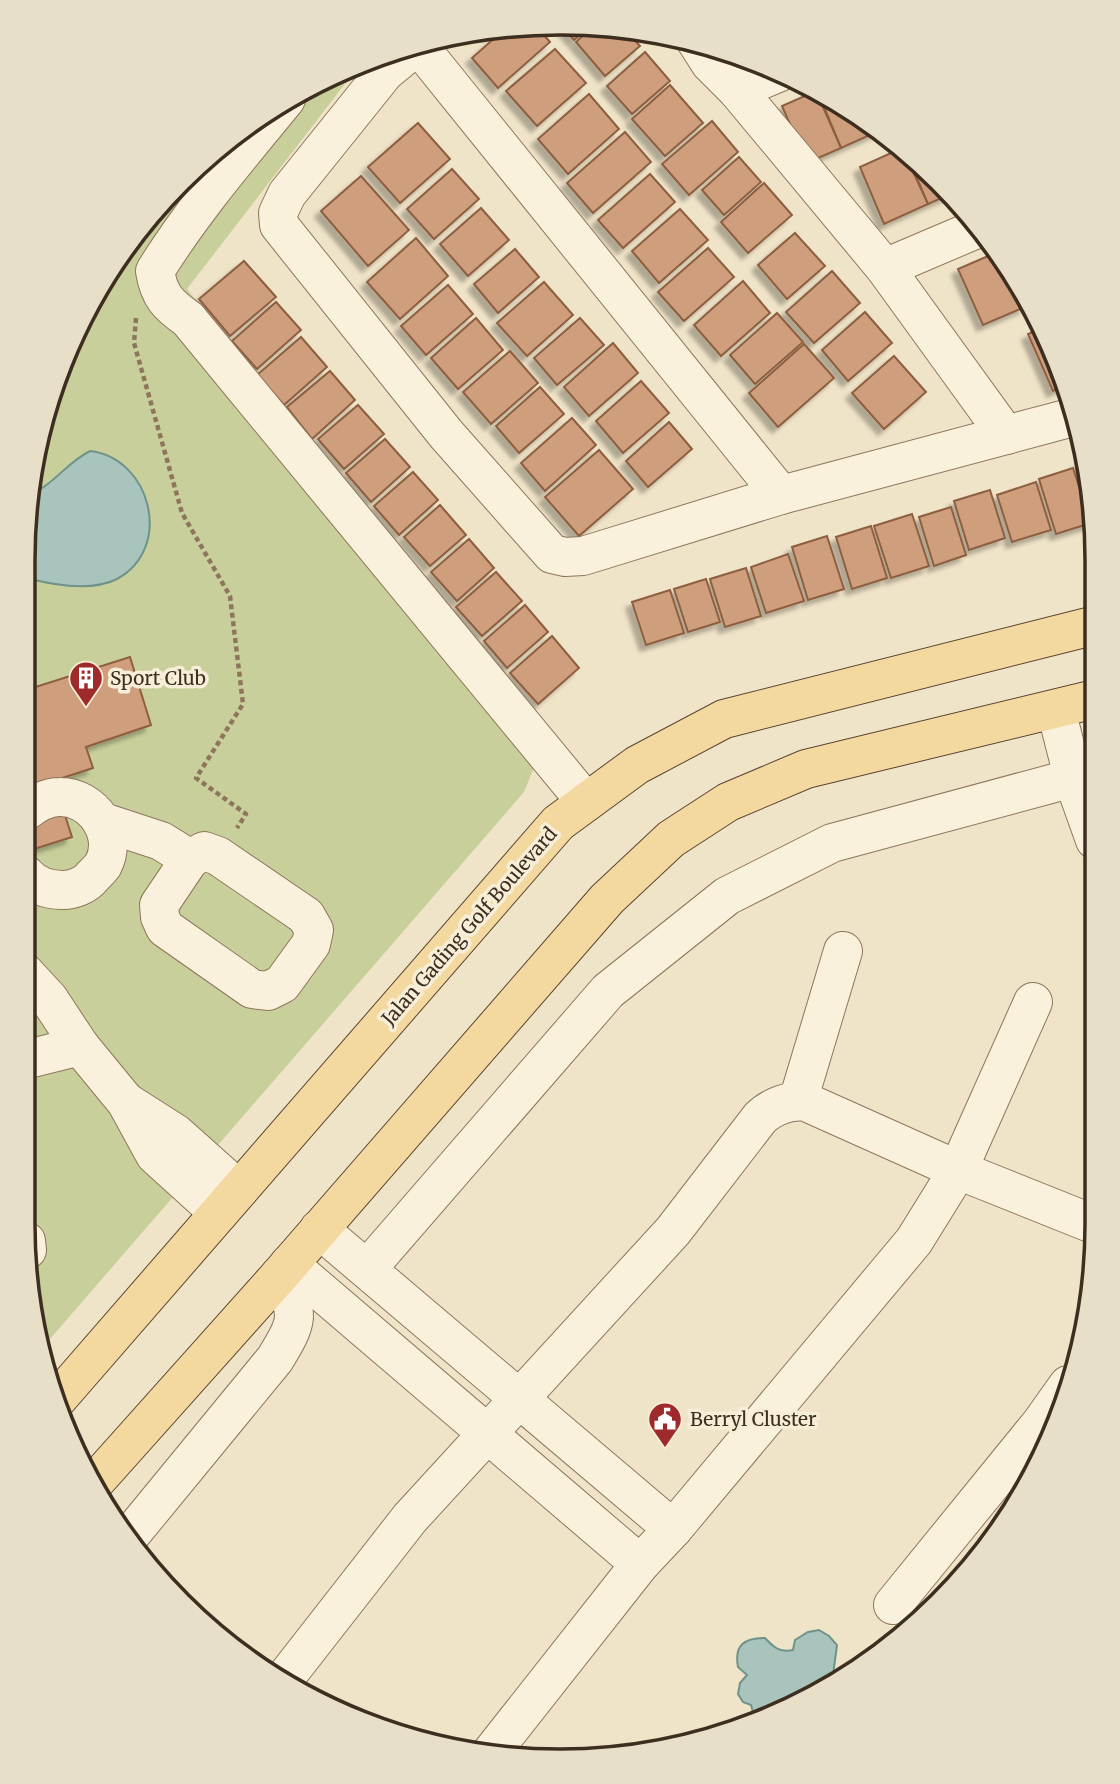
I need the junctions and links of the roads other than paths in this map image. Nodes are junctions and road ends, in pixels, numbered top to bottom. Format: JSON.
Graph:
{"nodes":[{"id":1,"x":425,"y":53,"type":"edge"},
{"id":2,"x":705,"y":56,"type":"edge"},
{"id":3,"x":398,"y":61,"type":"edge"},
{"id":4,"x":767,"y":78,"type":"edge"},
{"id":5,"x":737,"y":90,"type":"junction"},
{"id":6,"x":265,"y":125,"type":"edge"},
{"id":7,"x":970,"y":232,"type":"edge"},
{"id":8,"x":177,"y":236,"type":"junction"},
{"id":9,"x":885,"y":268,"type":"junction"},
{"id":10,"x":188,"y":319,"type":"junction"},
{"id":11,"x":1066,"y":419,"type":"edge"},
{"id":12,"x":1006,"y":435,"type":"junction"},
{"id":13,"x":781,"y":495,"type":"junction"},
{"id":14,"x":1085,"y":628,"type":"edge"},
{"id":15,"x":1085,"y":702,"type":"edge"},
{"id":16,"x":1056,"y":710,"type":"junction"},
{"id":17,"x":1081,"y":780,"type":"edge"},
{"id":18,"x":1085,"y":797,"type":"edge"},
{"id":19,"x":586,"y":802,"type":"junction"},
{"id":20,"x":35,"y":805,"type":"edge"},
{"id":21,"x":103,"y":822,"type":"junction"},
{"id":22,"x":204,"y":858,"type":"road end"},
{"id":23,"x":35,"y":883,"type":"edge"},
{"id":24,"x":843,"y":951,"type":"dead end"},
{"id":25,"x":35,"y":984,"type":"edge"},
{"id":26,"x":1033,"y":1002,"type":"dead end"},
{"id":27,"x":80,"y":1046,"type":"junction"},
{"id":28,"x":35,"y":1057,"type":"edge"},
{"id":29,"x":798,"y":1101,"type":"junction"},
{"id":30,"x":958,"y":1170,"type":"junction"},
{"id":31,"x":229,"y":1201,"type":"junction"},
{"id":32,"x":1085,"y":1221,"type":"edge"},
{"id":33,"x":320,"y":1229,"type":"junction"},
{"id":34,"x":367,"y":1269,"type":"junction"},
{"id":35,"x":284,"y":1270,"type":"junction"},
{"id":36,"x":63,"y":1393,"type":"edge"},
{"id":37,"x":520,"y":1398,"type":"junction"},
{"id":38,"x":486,"y":1433,"type":"junction"},
{"id":39,"x":1039,"y":1438,"type":"edge"},
{"id":40,"x":100,"y":1476,"type":"edge"},
{"id":41,"x":674,"y":1529,"type":"junction"},
{"id":42,"x":134,"y":1531,"type":"edge"},
{"id":43,"x":640,"y":1564,"type":"junction"},
{"id":44,"x":893,"y":1605,"type":"dead end"},
{"id":45,"x":288,"y":1674,"type":"edge"},
{"id":46,"x":497,"y":1746,"type":"edge"}],
"edges":[{"from":1,"to":13,"type":"street"},
{"from":2,"to":5,"type":"street"},
{"from":3,"to":13,"type":"street"},
{"from":4,"to":5,"type":"street"},
{"from":5,"to":9,"type":"street"},
{"from":6,"to":8,"type":"street"},
{"from":7,"to":9,"type":"street"},
{"from":8,"to":10,"type":"street"},
{"from":8,"to":10,"type":"street"},
{"from":9,"to":12,"type":"street"},
{"from":10,"to":19,"type":"street"},
{"from":11,"to":12,"type":"street"},
{"from":12,"to":13,"type":"street"},
{"from":14,"to":19,"type":"main road","name":"Jalan Gading Golf Boulevard"},
{"from":15,"to":16,"type":"main road"},
{"from":16,"to":17,"type":"street"},
{"from":16,"to":33,"type":"main road"},
{"from":17,"to":18,"type":"street"},
{"from":17,"to":34,"type":"street"},
{"from":19,"to":31,"type":"main road","name":"Jalan Gading Golf Boulevard"},
{"from":20,"to":21,"type":"street"},
{"from":21,"to":22,"type":"street"},
{"from":21,"to":23,"type":"street"},
{"from":24,"to":29,"type":"street"},
{"from":25,"to":27,"type":"street"},
{"from":26,"to":30,"type":"street"},
{"from":27,"to":28,"type":"street"},
{"from":27,"to":31,"type":"street"},
{"from":29,"to":30,"type":"street"},
{"from":29,"to":37,"type":"street"},
{"from":30,"to":32,"type":"street"},
{"from":30,"to":41,"type":"street"},
{"from":31,"to":36,"type":"main road","name":"Jalan Gading Golf Boulevard"},
{"from":33,"to":34,"type":"street"},
{"from":33,"to":35,"type":"main road"},
{"from":34,"to":37,"type":"street"},
{"from":35,"to":38,"type":"street"},
{"from":35,"to":40,"type":"main road"},
{"from":35,"to":42,"type":"street"},
{"from":37,"to":38,"type":"street"},
{"from":37,"to":41,"type":"street"},
{"from":38,"to":43,"type":"street"},
{"from":38,"to":45,"type":"street"},
{"from":39,"to":44,"type":"street"},
{"from":41,"to":43,"type":"street"},
{"from":43,"to":46,"type":"street"}]}
